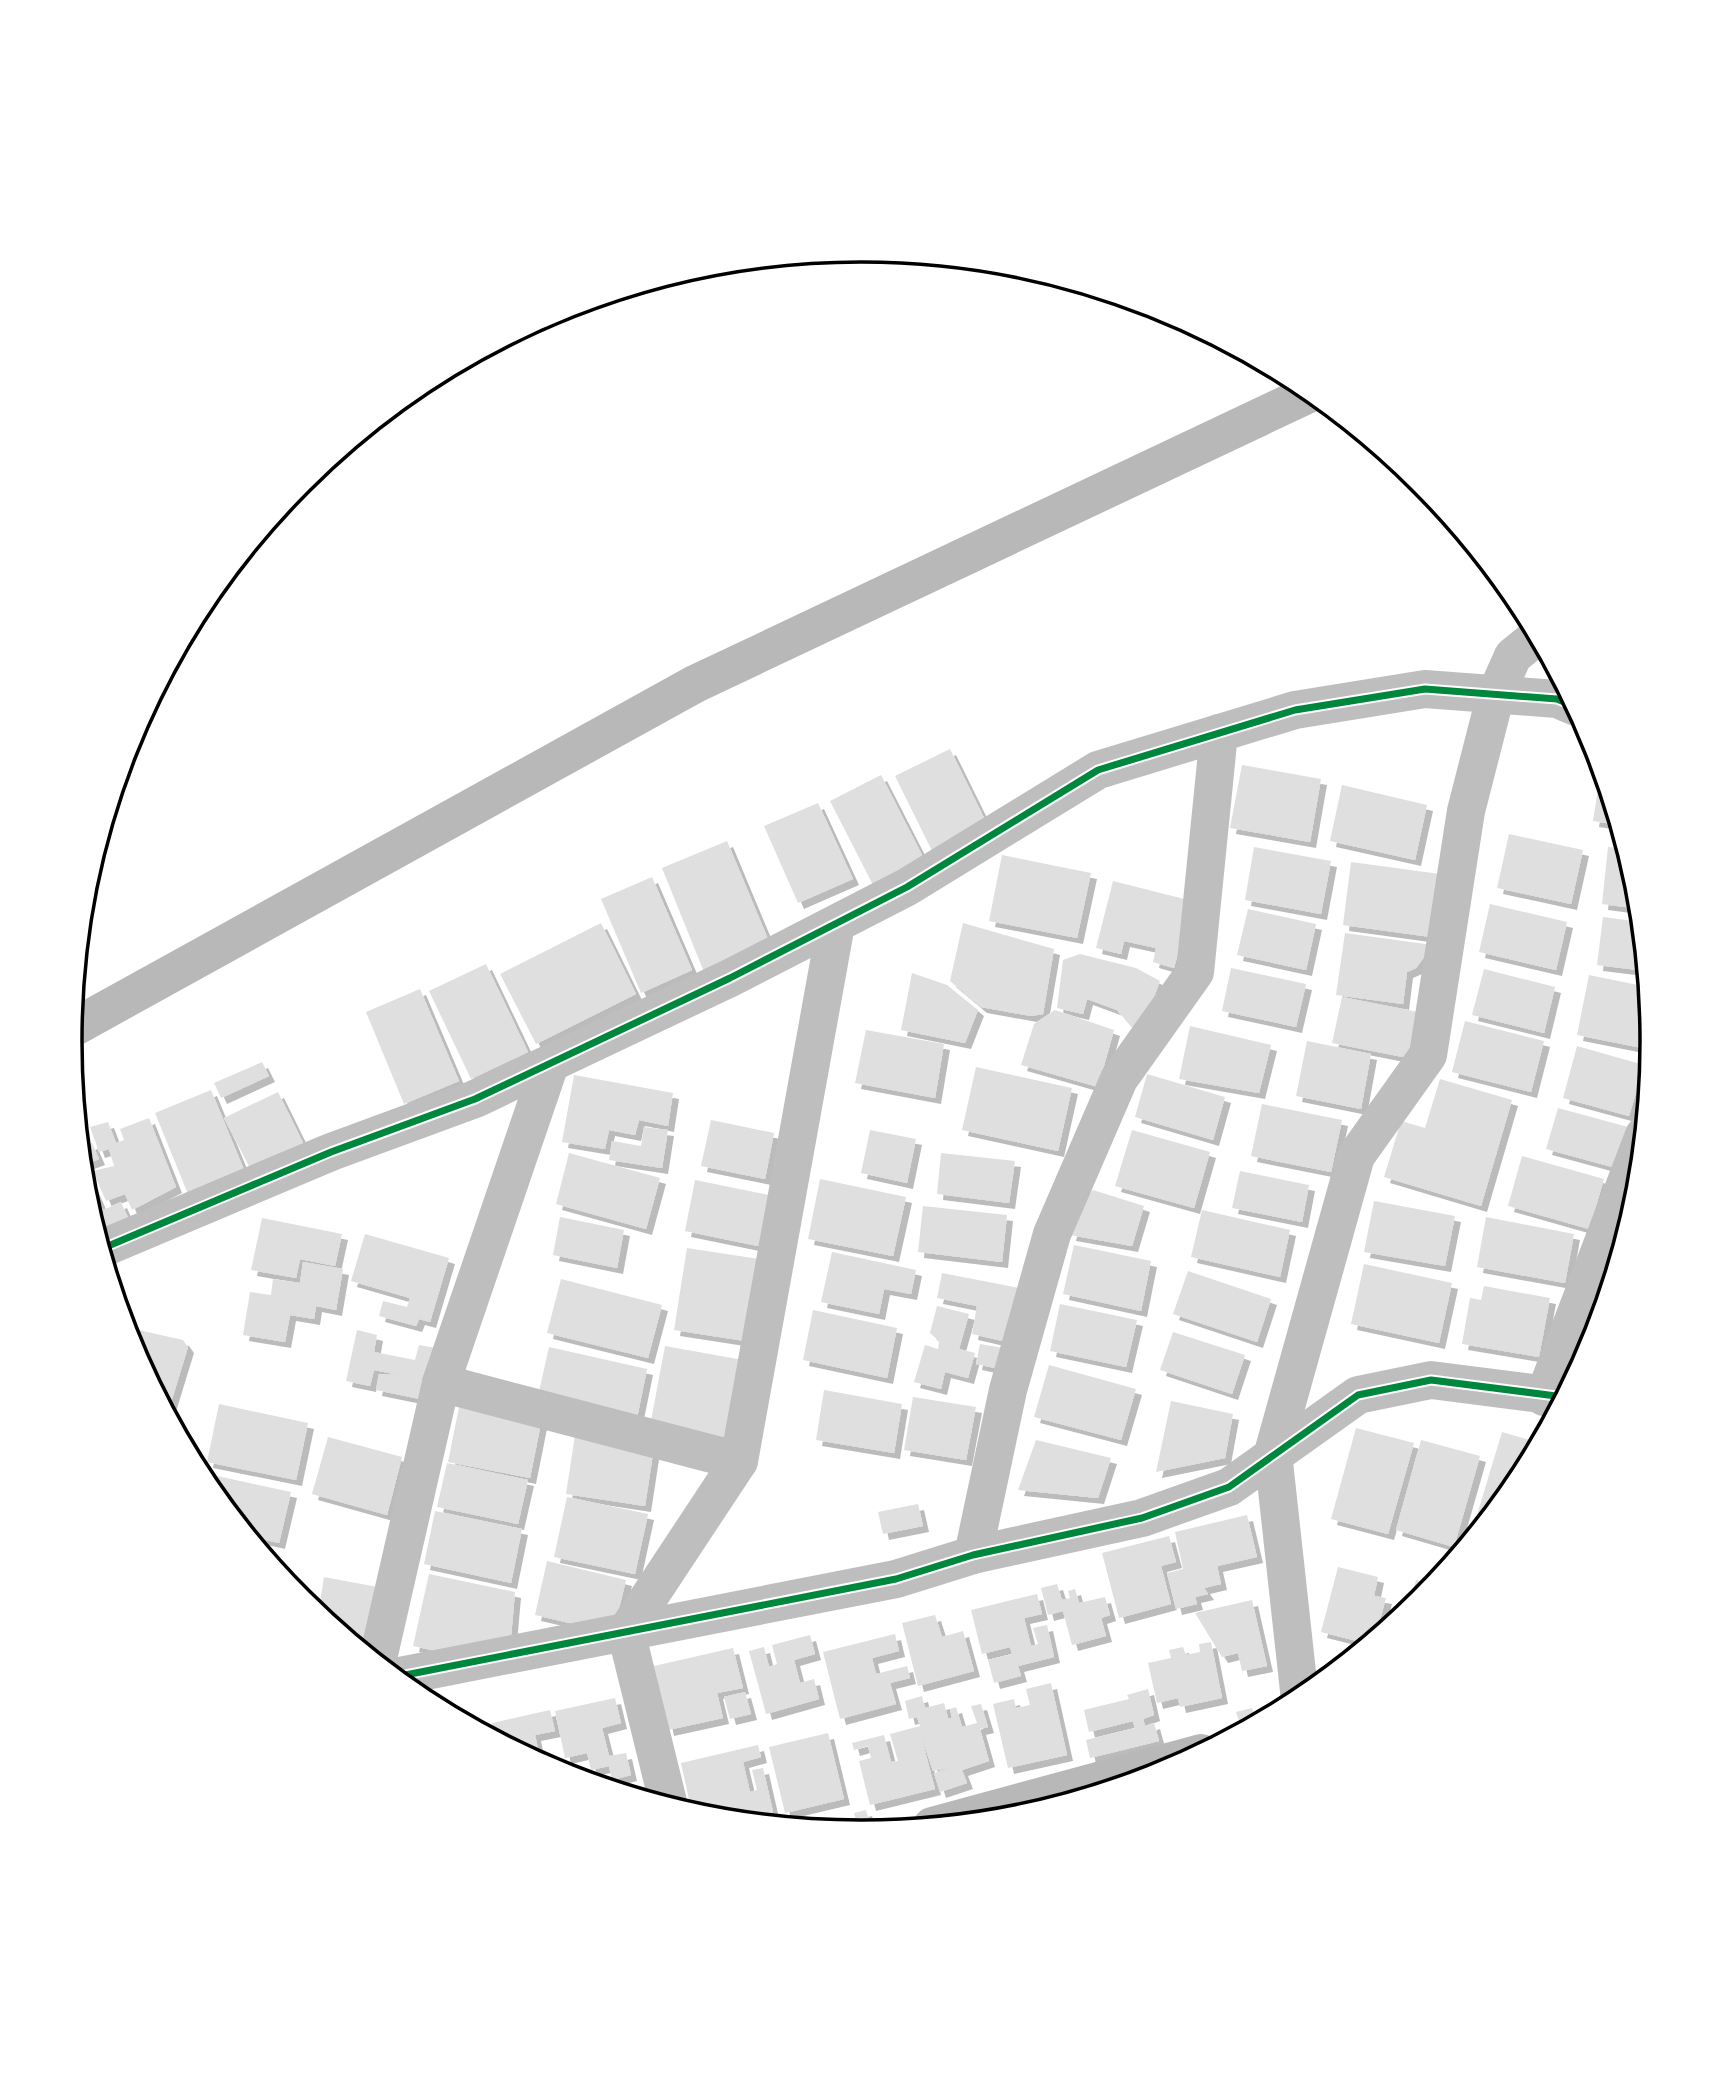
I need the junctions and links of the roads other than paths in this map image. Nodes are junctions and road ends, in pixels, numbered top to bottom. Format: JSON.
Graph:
{"nodes":[{"id":1,"x":1301,"y":398,"type":"edge"},
{"id":2,"x":1530,"y":642,"type":"edge"},
{"id":3,"x":1496,"y":694,"type":"junction"},
{"id":4,"x":1562,"y":701,"type":"edge"},
{"id":5,"x":1219,"y":733,"type":"junction"},
{"id":6,"x":836,"y":924,"type":"junction"},
{"id":7,"x":83,"y":1024,"type":"edge"},
{"id":8,"x":550,"y":1064,"type":"junction"},
{"id":9,"x":1628,"y":1183,"type":"edge"},
{"id":10,"x":110,"y":1245,"type":"edge"},
{"id":11,"x":441,"y":1383,"type":"junction"},
{"id":12,"x":1554,"y":1397,"type":"edge"},
{"id":13,"x":1273,"y":1453,"type":"junction"},
{"id":14,"x":739,"y":1461,"type":"junction"},
{"id":15,"x":973,"y":1555,"type":"junction"},
{"id":16,"x":626,"y":1632,"type":"junction"},
{"id":17,"x":379,"y":1653,"type":"edge"},
{"id":18,"x":409,"y":1674,"type":"edge"},
{"id":19,"x":1298,"y":1686,"type":"edge"},
{"id":20,"x":1130,"y":1772,"type":"edge"},
{"id":21,"x":666,"y":1795,"type":"edge"},
{"id":22,"x":1001,"y":1807,"type":"edge"}],
"edges":[{"from":1,"to":7,"type":"main road"},
{"from":2,"to":3,"type":"street"},
{"from":3,"to":4,"type":"street"},
{"from":3,"to":5,"type":"street"},
{"from":3,"to":13,"type":"street"},
{"from":5,"to":6,"type":"street"},
{"from":5,"to":15,"type":"street"},
{"from":6,"to":8,"type":"street"},
{"from":6,"to":14,"type":"street"},
{"from":8,"to":10,"type":"street"},
{"from":8,"to":11,"type":"street"},
{"from":9,"to":12,"type":"street"},
{"from":11,"to":14,"type":"street"},
{"from":11,"to":17,"type":"street"},
{"from":12,"to":13,"type":"street"},
{"from":13,"to":15,"type":"street"},
{"from":13,"to":19,"type":"street"},
{"from":14,"to":16,"type":"street"},
{"from":15,"to":16,"type":"street"},
{"from":16,"to":18,"type":"street"},
{"from":16,"to":21,"type":"street"},
{"from":20,"to":22,"type":"main road"}]}
